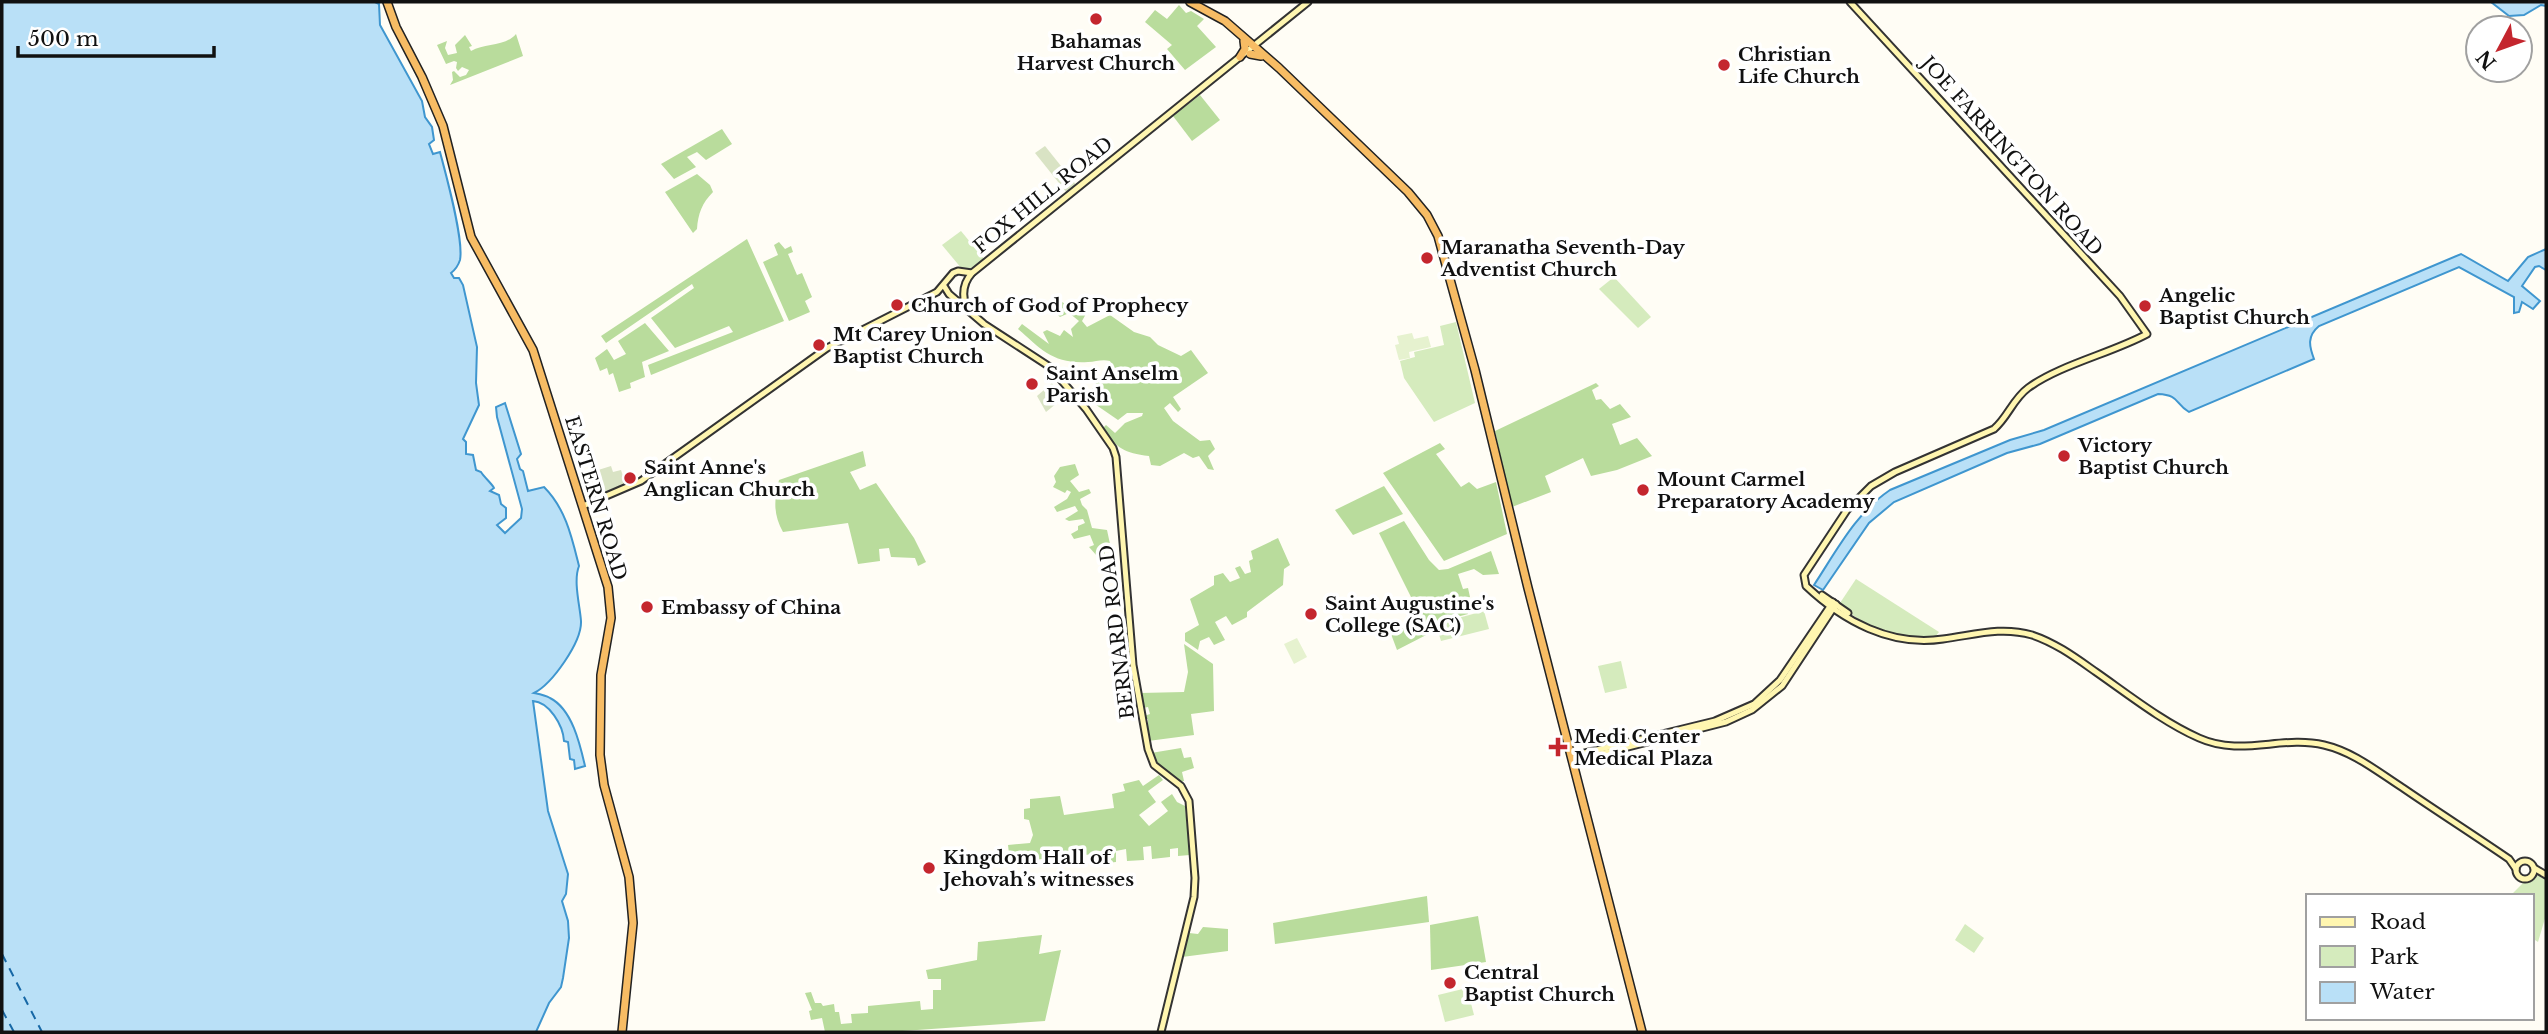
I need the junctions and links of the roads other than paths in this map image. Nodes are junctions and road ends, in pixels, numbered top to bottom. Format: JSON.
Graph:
{"nodes":[{"id":1,"x":387,"y":2,"type":"edge"},
{"id":2,"x":1308,"y":2,"type":"edge"},
{"id":3,"x":1850,"y":2,"type":"edge"},
{"id":4,"x":1193,"y":3,"type":"edge"},
{"id":5,"x":1244,"y":41,"type":"junction"},
{"id":6,"x":1254,"y":49,"type":"junction"},
{"id":7,"x":1240,"y":57,"type":"junction"},
{"id":8,"x":1232,"y":65,"type":"junction"},
{"id":9,"x":1289,"y":79,"type":"junction"},
{"id":10,"x":964,"y":271,"type":"junction"},
{"id":11,"x":972,"y":273,"type":"junction"},
{"id":12,"x":966,"y":279,"type":"junction"},
{"id":13,"x":945,"y":288,"type":"junction"},
{"id":14,"x":962,"y":303,"type":"junction"},
{"id":15,"x":583,"y":506,"type":"junction"},
{"id":16,"x":1834,"y":605,"type":"junction"},
{"id":17,"x":1572,"y":758,"type":"junction"},
{"id":18,"x":2509,"y":859,"type":"junction"},
{"id":19,"x":2522,"y":862,"type":"junction"},
{"id":20,"x":2533,"y":867,"type":"junction"},
{"id":21,"x":2516,"y":869,"type":"junction"},
{"id":22,"x":2544,"y":874,"type":"edge"},
{"id":23,"x":2531,"y":876,"type":"junction"},
{"id":24,"x":622,"y":1032,"type":"edge"},
{"id":25,"x":1161,"y":1032,"type":"edge"},
{"id":26,"x":1640,"y":1032,"type":"edge"}],
"edges":[{"from":1,"to":15,"type":"highway","name":"EASTERN ROAD"},
{"from":2,"to":6,"type":"main road","name":"FOX HILL ROAD"},
{"from":3,"to":16,"type":"main road","name":"JOE FARRINGTON ROAD"},
{"from":4,"to":5,"type":"highway"},
{"from":4,"to":6,"type":"highway"},
{"from":5,"to":6,"type":"highway"},
{"from":5,"to":7,"type":"highway"},
{"from":6,"to":7,"type":"main road","name":"FOX HILL ROAD"},
{"from":6,"to":8,"type":"main road","name":"FOX HILL ROAD"},
{"from":6,"to":9,"type":"highway"},
{"from":6,"to":9,"type":"highway"},
{"from":7,"to":8,"type":"main road","name":"FOX HILL ROAD"},
{"from":8,"to":11,"type":"main road","name":"FOX HILL ROAD"},
{"from":9,"to":17,"type":"highway"},
{"from":10,"to":11,"type":"main road","name":"FOX HILL ROAD"},
{"from":10,"to":12,"type":"main road"},
{"from":10,"to":13,"type":"main road","name":"FOX HILL ROAD"},
{"from":11,"to":12,"type":"main road"},
{"from":12,"to":14,"type":"main road"},
{"from":13,"to":14,"type":"main road"},
{"from":13,"to":15,"type":"main road"},
{"from":14,"to":25,"type":"main road","name":"BERNARD ROAD"},
{"from":15,"to":24,"type":"highway","name":"EASTERN ROAD"},
{"from":16,"to":17,"type":"main road"},
{"from":16,"to":18,"type":"main road"},
{"from":17,"to":26,"type":"highway"},
{"from":18,"to":19,"type":"main road"},
{"from":18,"to":21,"type":"main road"},
{"from":19,"to":20,"type":"main road"},
{"from":19,"to":21,"type":"main road"},
{"from":20,"to":22,"type":"main road"},
{"from":20,"to":23,"type":"main road"},
{"from":21,"to":23,"type":"main road"},
{"from":22,"to":23,"type":"main road"}]}
